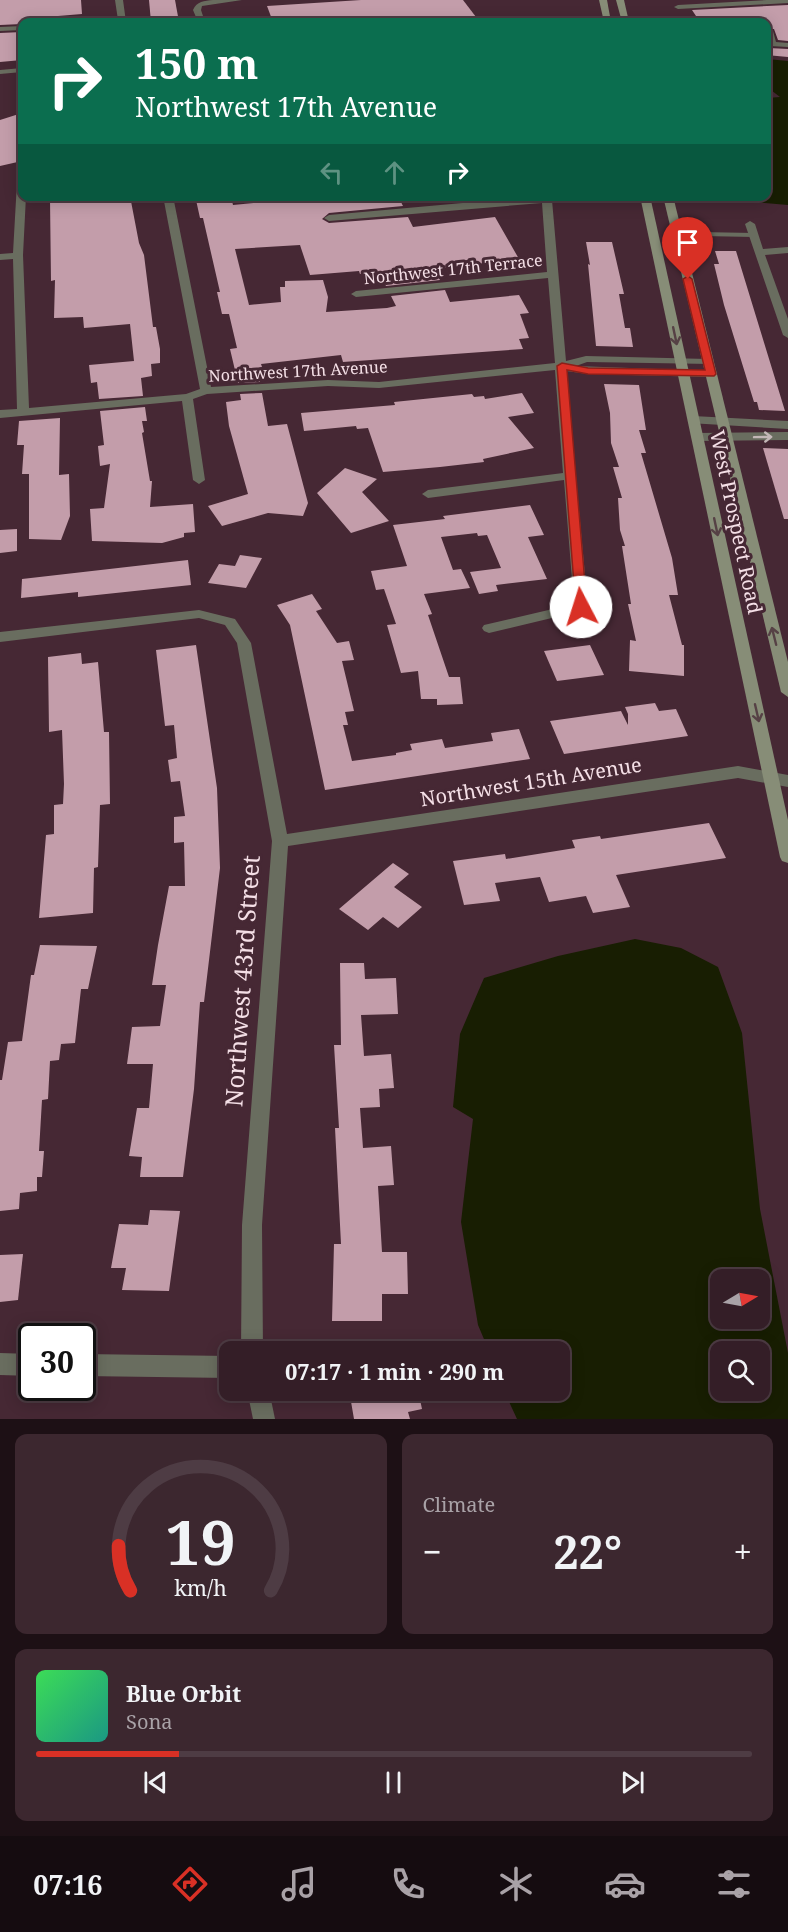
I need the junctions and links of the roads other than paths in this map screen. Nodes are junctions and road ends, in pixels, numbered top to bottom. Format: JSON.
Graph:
{"nodes":[{"id":1,"x":118,"y":0,"type":"edge"},
{"id":2,"x":238,"y":0,"type":"edge"},
{"id":3,"x":603,"y":0,"type":"edge"},
{"id":4,"x":620,"y":0,"type":"edge"},
{"id":5,"x":788,"y":1,"type":"edge"},
{"id":6,"x":677,"y":4,"type":"edge"},
{"id":7,"x":121,"y":18,"type":"edge"},
{"id":8,"x":200,"y":18,"type":"edge"},
{"id":9,"x":607,"y":18,"type":"edge"},
{"id":10,"x":626,"y":18,"type":"edge"},
{"id":11,"x":18,"y":28,"type":"edge"},
{"id":12,"x":0,"y":29,"type":"edge"},
{"id":13,"x":771,"y":43,"type":"edge"},
{"id":14,"x":788,"y":45,"type":"edge"},
{"id":15,"x":18,"y":70,"type":"edge"},
{"id":16,"x":0,"y":72,"type":"edge"},
{"id":17,"x":21,"y":201,"type":"edge"},
{"id":18,"x":169,"y":201,"type":"edge"},
{"id":19,"x":513,"y":201,"type":"edge"},
{"id":20,"x":546,"y":201,"type":"edge"},
{"id":21,"x":646,"y":201,"type":"edge"},
{"id":22,"x":669,"y":201,"type":"edge"},
{"id":23,"x":329,"y":218,"type":"dead end"},
{"id":24,"x":750,"y":224,"type":"dead end"},
{"id":25,"x":702,"y":234,"type":"dead end"},
{"id":26,"x":754,"y":235,"type":"junction"},
{"id":27,"x":788,"y":250,"type":"edge"},
{"id":28,"x":762,"y":252,"type":"junction"},
{"id":29,"x":18,"y":255,"type":"junction"},
{"id":30,"x":0,"y":256,"type":"edge"},
{"id":31,"x":553,"y":274,"type":"junction"},
{"id":32,"x":356,"y":294,"type":"dead end"},
{"id":33,"x":783,"y":306,"type":"edge"},
{"id":34,"x":788,"y":334,"type":"edge"},
{"id":35,"x":562,"y":366,"type":"junction"},
{"id":36,"x":682,"y":367,"type":"junction"},
{"id":37,"x":709,"y":368,"type":"junction"},
{"id":38,"x":206,"y":391,"type":"junction"},
{"id":39,"x":186,"y":397,"type":"junction"},
{"id":40,"x":23,"y":410,"type":"junction"},
{"id":41,"x":0,"y":414,"type":"edge"},
{"id":42,"x":693,"y":420,"type":"junction"},
{"id":43,"x":723,"y":421,"type":"junction"},
{"id":44,"x":788,"y":425,"type":"edge"},
{"id":45,"x":788,"y":436,"type":"edge"},
{"id":46,"x":697,"y":437,"type":"junction"},
{"id":47,"x":726,"y":437,"type":"junction"},
{"id":48,"x":570,"y":476,"type":"junction"},
{"id":49,"x":199,"y":480,"type":"dead end"},
{"id":50,"x":428,"y":494,"type":"dead end"},
{"id":51,"x":489,"y":628,"type":"dead end"},
{"id":52,"x":0,"y":637,"type":"edge"},
{"id":53,"x":788,"y":692,"type":"edge"},
{"id":54,"x":771,"y":778,"type":"junction"},
{"id":55,"x":788,"y":781,"type":"edge"},
{"id":56,"x":280,"y":841,"type":"junction"},
{"id":57,"x":788,"y":857,"type":"edge"},
{"id":58,"x":252,"y":1341,"type":"edge"},
{"id":59,"x":0,"y":1364,"type":"edge"},
{"id":60,"x":18,"y":1365,"type":"edge"},
{"id":61,"x":96,"y":1365,"type":"edge"},
{"id":62,"x":219,"y":1367,"type":"edge"},
{"id":63,"x":260,"y":1401,"type":"edge"},
{"id":64,"x":264,"y":1419,"type":"edge"}],
"edges":[{"from":1,"to":7,"type":"street"},
{"from":2,"to":8,"type":"street"},
{"from":3,"to":9,"type":"main road"},
{"from":4,"to":10,"type":"main road"},
{"from":5,"to":6,"type":"street"},
{"from":11,"to":12,"type":"street"},
{"from":13,"to":14,"type":"street"},
{"from":15,"to":16,"type":"street"},
{"from":17,"to":29,"type":"street"},
{"from":18,"to":38,"type":"street"},
{"from":19,"to":23,"type":"street"},
{"from":20,"to":31,"type":"street"},
{"from":21,"to":36,"type":"main road","name":"West Prospect Road","one_way":true},
{"from":22,"to":37,"type":"main road","name":"West Prospect Road"},
{"from":24,"to":26,"type":"street"},
{"from":25,"to":26,"type":"lane"},
{"from":26,"to":28,"type":"street"},
{"from":27,"to":28,"type":"street"},
{"from":28,"to":33,"type":"street"},
{"from":29,"to":30,"type":"street"},
{"from":29,"to":40,"type":"street"},
{"from":31,"to":32,"type":"street","name":"Northwest 17th Terrace"},
{"from":31,"to":35,"type":"street"},
{"from":33,"to":34,"type":"street"},
{"from":35,"to":36,"type":"street","name":"Northwest 17th Avenue"},
{"from":35,"to":38,"type":"street","name":"Northwest 17th Avenue"},
{"from":35,"to":48,"type":"street"},
{"from":36,"to":37,"type":"street","name":"Northwest 17th Avenue"},
{"from":36,"to":42,"type":"main road","name":"West Prospect Road"},
{"from":37,"to":43,"type":"main road","name":"West Prospect Road"},
{"from":38,"to":39,"type":"street","name":"Northwest 17th Avenue"},
{"from":39,"to":40,"type":"street","name":"Northwest 17th Avenue"},
{"from":39,"to":49,"type":"street"},
{"from":40,"to":41,"type":"street","name":"Northwest 17th Avenue"},
{"from":42,"to":43,"type":"street"},
{"from":42,"to":46,"type":"main road","name":"West Prospect Road"},
{"from":43,"to":44,"type":"street"},
{"from":43,"to":47,"type":"main road","name":"West Prospect Road"},
{"from":47,"to":45,"type":"street","one_way":true},
{"from":46,"to":47,"type":"street"},
{"from":46,"to":54,"type":"main road","name":"West Prospect Road","one_way":true},
{"from":53,"to":47,"type":"main road","name":"West Prospect Road","one_way":true},
{"from":48,"to":50,"type":"street"},
{"from":48,"to":51,"type":"street"},
{"from":52,"to":56,"type":"street","name":"Northwest 43rd Street"},
{"from":54,"to":55,"type":"street","name":"Northwest 15th Avenue"},
{"from":54,"to":56,"type":"street","name":"Northwest 15th Avenue"},
{"from":54,"to":57,"type":"main road","name":"West Prospect Road"},
{"from":56,"to":58,"type":"street","name":"Northwest 43rd Street"},
{"from":59,"to":60,"type":"street"},
{"from":61,"to":62,"type":"street"},
{"from":63,"to":64,"type":"street"}]}
